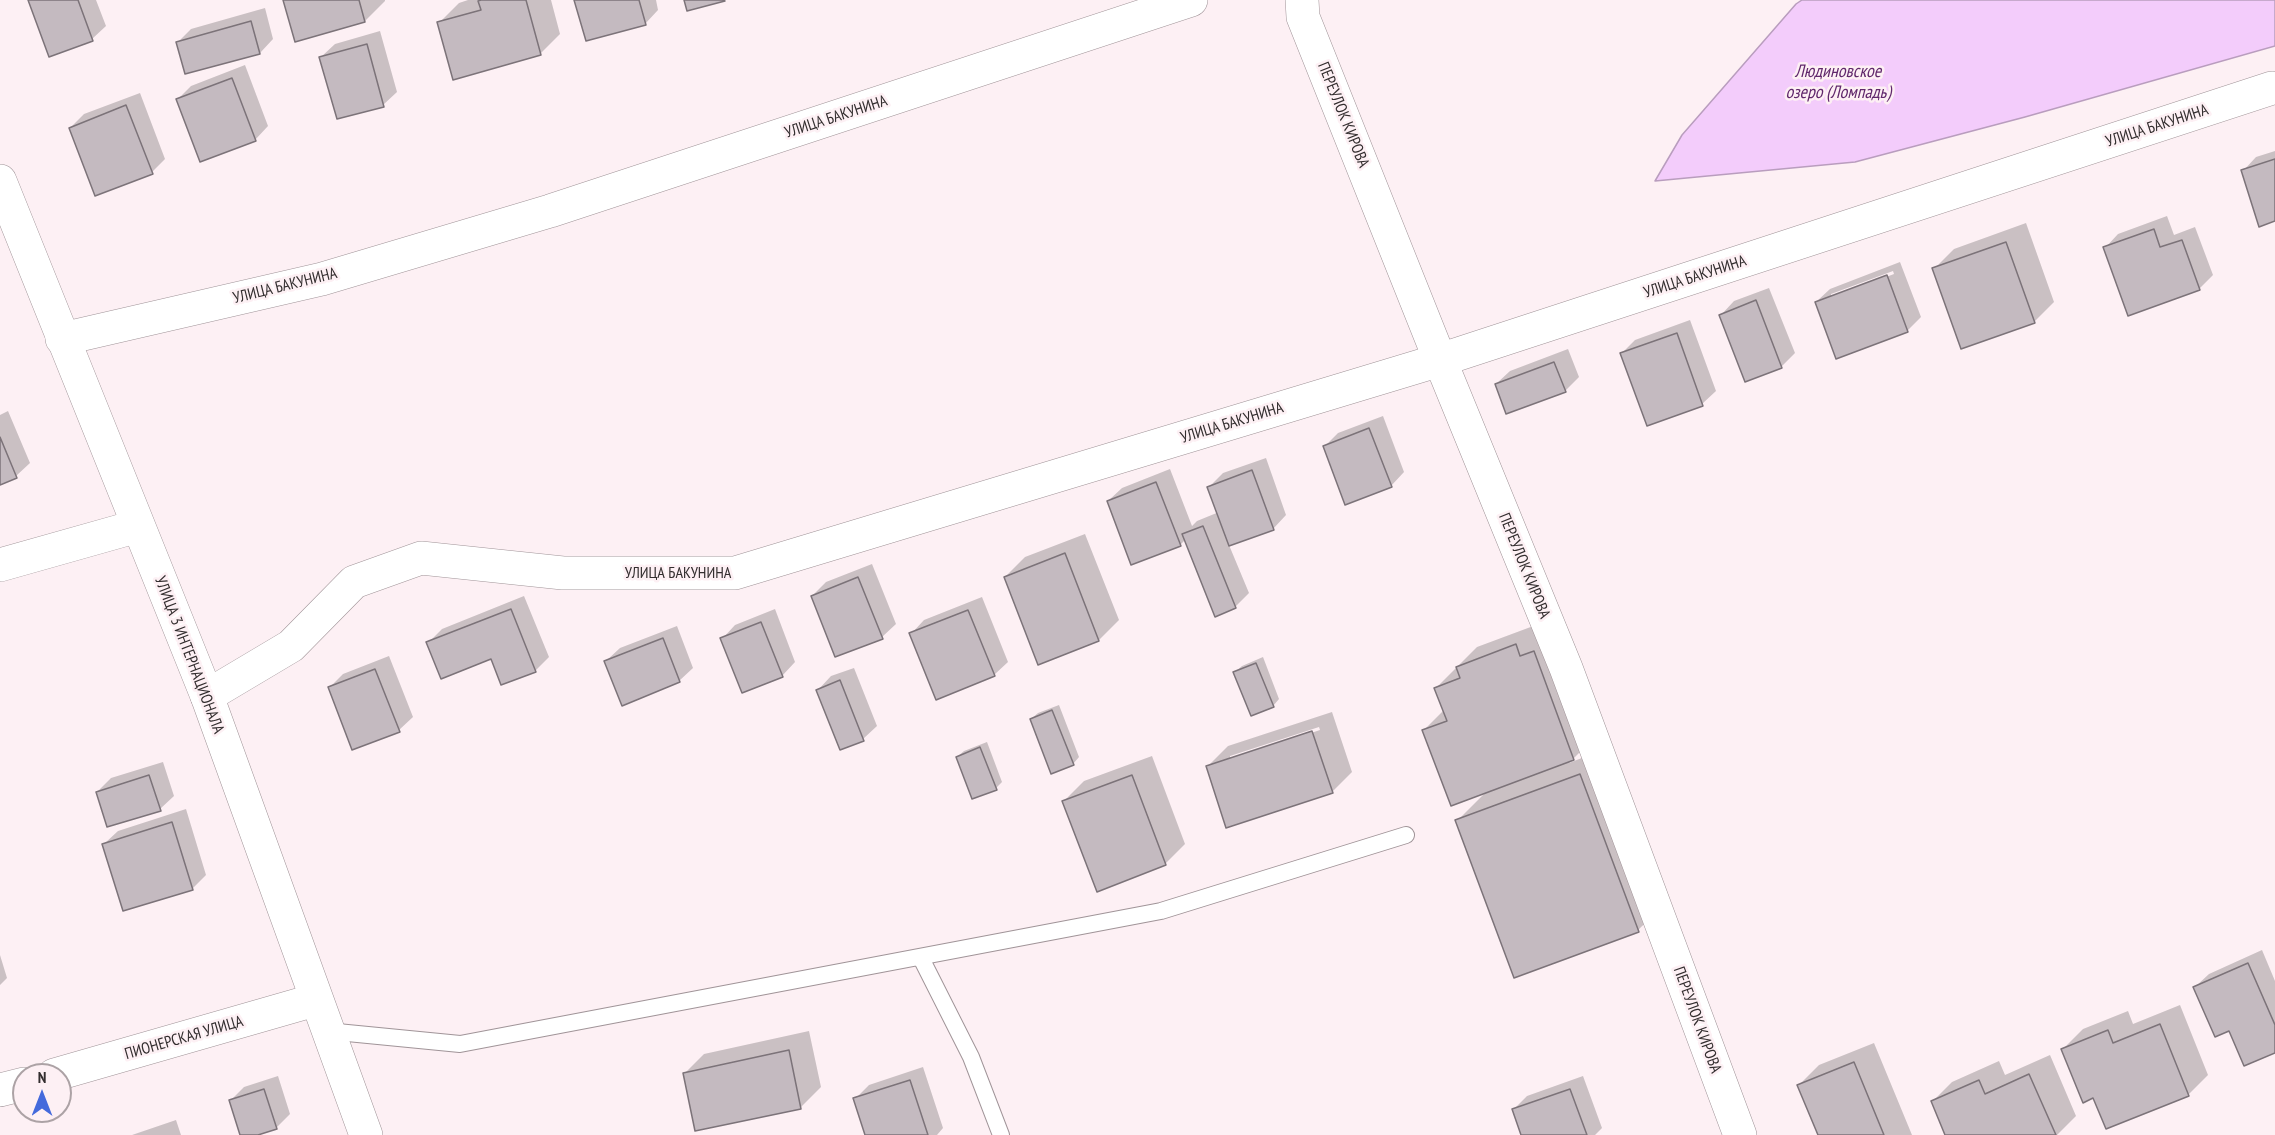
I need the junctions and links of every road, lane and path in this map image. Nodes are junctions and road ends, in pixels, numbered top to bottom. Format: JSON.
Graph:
{"nodes":[{"id":1,"x":1191,"y":0,"type":"edge"},
{"id":2,"x":1302,"y":0,"type":"edge"},
{"id":3,"x":2272,"y":88,"type":"dead end"},
{"id":4,"x":0,"y":181,"type":"edge"},
{"id":5,"x":62,"y":339,"type":"junction"},
{"id":6,"x":1440,"y":360,"type":"junction"},
{"id":7,"x":138,"y":525,"type":"junction"},
{"id":8,"x":0,"y":565,"type":"edge"},
{"id":9,"x":207,"y":696,"type":"junction"},
{"id":10,"x":1407,"y":835,"type":"dead end"},
{"id":11,"x":921,"y":957,"type":"junction"},
{"id":12,"x":315,"y":1000,"type":"junction"},
{"id":13,"x":327,"y":1031,"type":"junction"},
{"id":14,"x":72,"y":1070,"type":"edge"},
{"id":15,"x":366,"y":1135,"type":"edge"},
{"id":16,"x":1001,"y":1135,"type":"edge"},
{"id":17,"x":1740,"y":1135,"type":"edge"}],
"edges":[{"from":1,"to":5,"type":"street","name":"УЛИЦА БАКУНИНА"},
{"from":2,"to":6,"type":"street","name":"ПЕРЕУЛОК КИРОВА"},
{"from":3,"to":6,"type":"street","name":"УЛИЦА БАКУНИНА"},
{"from":4,"to":5,"type":"street","name":"УЛИЦА 3 ИНТЕРНАЦИОНАЛА"},
{"from":5,"to":7,"type":"street","name":"УЛИЦА 3 ИНТЕРНАЦИОНАЛА"},
{"from":6,"to":9,"type":"street","name":"УЛИЦА БАКУНИНА"},
{"from":6,"to":17,"type":"street","name":"ПЕРЕУЛОК КИРОВА"},
{"from":7,"to":8,"type":"street"},
{"from":7,"to":9,"type":"street","name":"УЛИЦА 3 ИНТЕРНАЦИОНАЛА"},
{"from":9,"to":12,"type":"street","name":"УЛИЦА 3 ИНТЕРНАЦИОНАЛА"},
{"from":10,"to":11,"type":"lane"},
{"from":11,"to":13,"type":"lane"},
{"from":11,"to":16,"type":"lane"},
{"from":12,"to":13,"type":"street","name":"УЛИЦА 3 ИНТЕРНАЦИОНАЛА"},
{"from":12,"to":14,"type":"street","name":"ПИОНЕРСКАЯ УЛИЦА"},
{"from":13,"to":15,"type":"street","name":"УЛИЦА 3 ИНТЕРНАЦИОНАЛА"}]}
